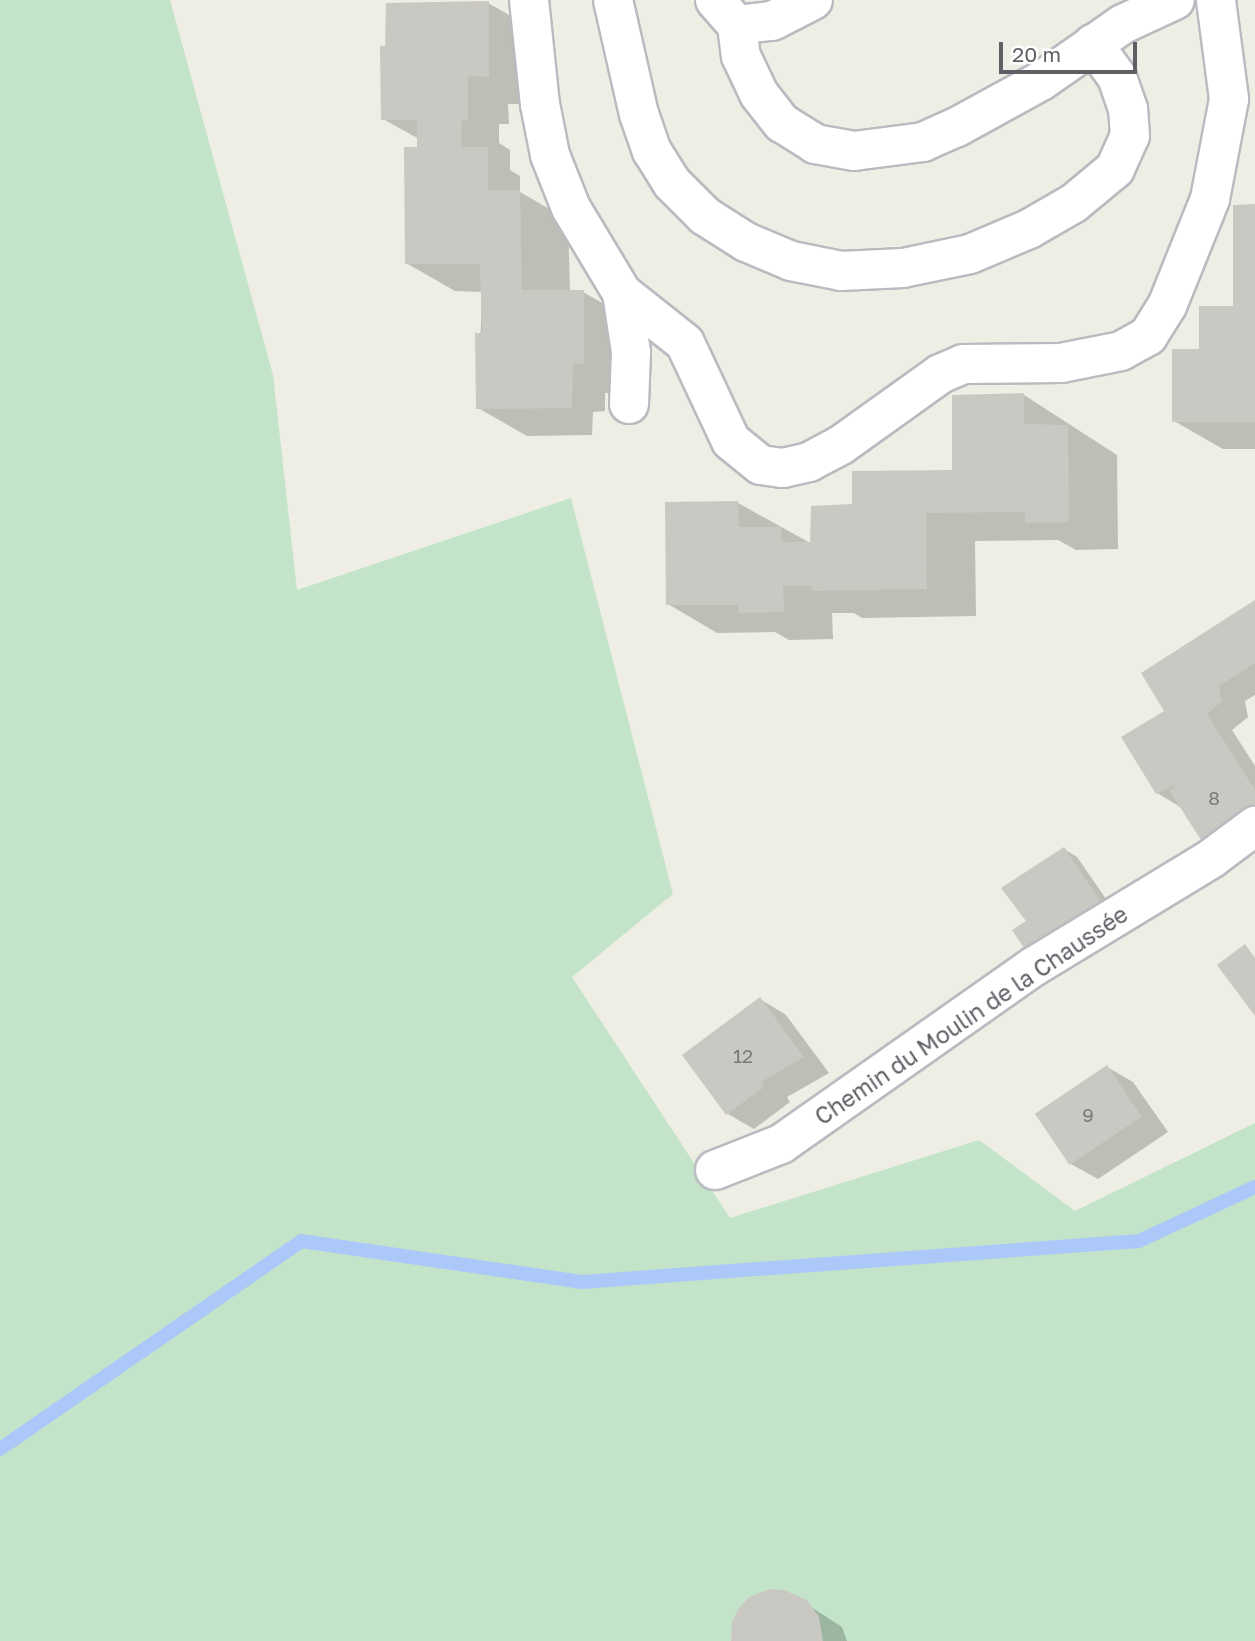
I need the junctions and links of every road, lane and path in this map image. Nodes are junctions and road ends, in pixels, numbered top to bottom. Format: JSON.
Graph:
{"nodes":[{"id":1,"x":529,"y":0,"type":"edge"},
{"id":2,"x":613,"y":0,"type":"edge"},
{"id":3,"x":813,"y":0,"type":"edge"},
{"id":4,"x":1175,"y":0,"type":"edge"},
{"id":5,"x":1216,"y":0,"type":"edge"},
{"id":6,"x":726,"y":12,"type":"edge"},
{"id":7,"x":1093,"y":44,"type":"junction"},
{"id":8,"x":622,"y":293,"type":"junction"},
{"id":9,"x":629,"y":404,"type":"dead end"},
{"id":10,"x":1255,"y":826,"type":"edge"},
{"id":11,"x":715,"y":1170,"type":"dead end"}],
"edges":[{"from":1,"to":8,"type":"street"},
{"from":2,"to":7,"type":"street"},
{"from":3,"to":6,"type":"street"},
{"from":4,"to":7,"type":"street"},
{"from":5,"to":8,"type":"street"},
{"from":6,"to":7,"type":"street"},
{"from":8,"to":9,"type":"street"},
{"from":10,"to":11,"type":"street","name":"Chemin du Moulin de la Chaussée"}]}
